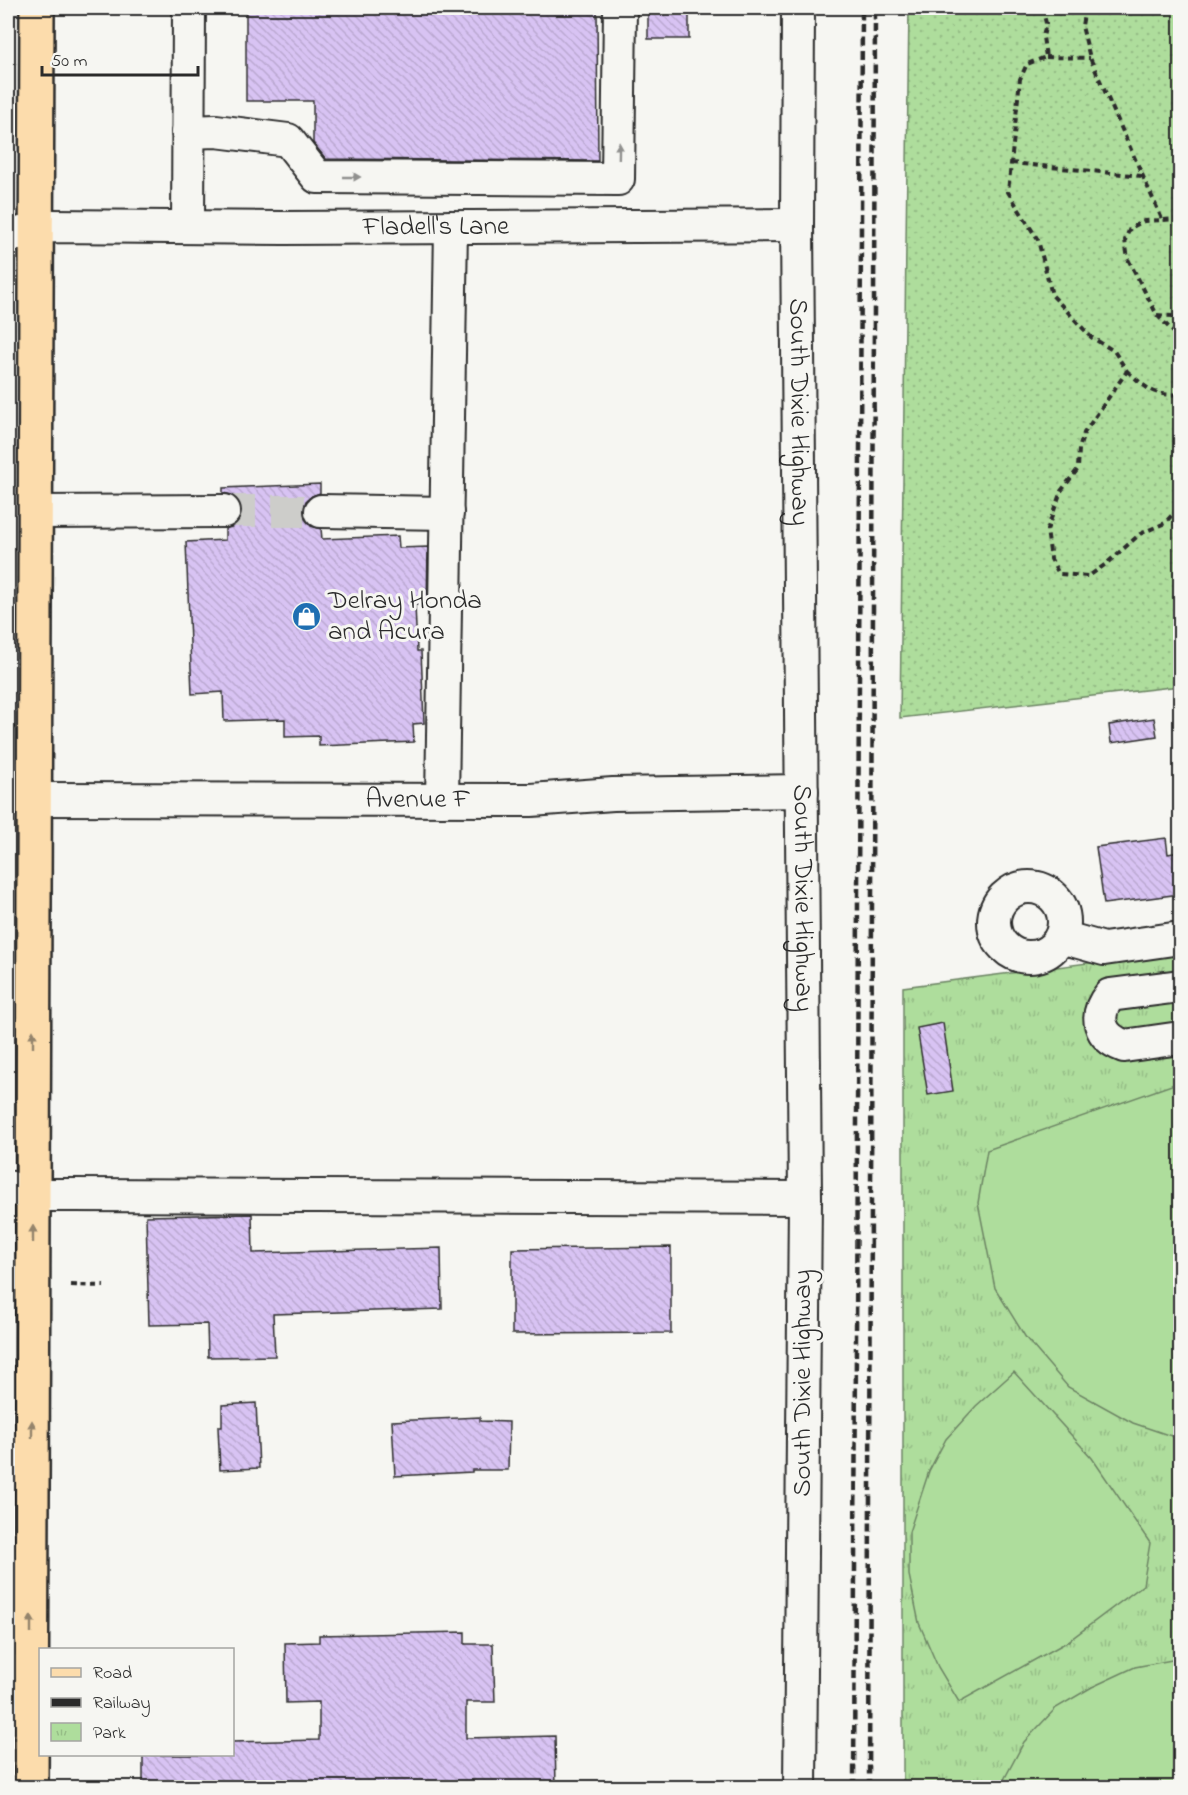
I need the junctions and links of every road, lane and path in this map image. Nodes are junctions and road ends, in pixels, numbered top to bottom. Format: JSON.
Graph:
{"nodes":[{"id":1,"x":37,"y":8,"type":"edge"},
{"id":2,"x":189,"y":8,"type":"edge"},
{"id":3,"x":620,"y":8,"type":"edge"},
{"id":4,"x":798,"y":8,"type":"edge"},
{"id":5,"x":1042,"y":8,"type":"edge"},
{"id":6,"x":1085,"y":8,"type":"edge"},
{"id":7,"x":1046,"y":57,"type":"junction"},
{"id":8,"x":1090,"y":58,"type":"junction"},
{"id":9,"x":188,"y":132,"type":"junction"},
{"id":10,"x":1011,"y":163,"type":"junction"},
{"id":11,"x":567,"y":172,"type":"junction"},
{"id":12,"x":1142,"y":176,"type":"junction"},
{"id":13,"x":1162,"y":219,"type":"junction"},
{"id":14,"x":1180,"y":219,"type":"edge"},
{"id":15,"x":797,"y":225,"type":"junction"},
{"id":16,"x":567,"y":226,"type":"junction"},
{"id":17,"x":188,"y":227,"type":"junction"},
{"id":18,"x":451,"y":227,"type":"junction"},
{"id":19,"x":22,"y":232,"type":"edge"},
{"id":20,"x":1180,"y":313,"type":"edge"},
{"id":21,"x":1156,"y":315,"type":"junction"},
{"id":22,"x":1180,"y":339,"type":"edge"},
{"id":23,"x":1127,"y":371,"type":"junction"},
{"id":24,"x":1180,"y":394,"type":"edge"},
{"id":25,"x":1180,"y":506,"type":"edge"},
{"id":26,"x":224,"y":511,"type":"tunnel mouth"},
{"id":27,"x":34,"y":512,"type":"junction"},
{"id":28,"x":321,"y":512,"type":"tunnel mouth"},
{"id":29,"x":447,"y":513,"type":"junction"},
{"id":30,"x":802,"y":791,"type":"junction"},
{"id":31,"x":34,"y":799,"type":"junction"},
{"id":32,"x":442,"y":800,"type":"junction"},
{"id":33,"x":1061,"y":937,"type":"dead end"},
{"id":34,"x":1180,"y":938,"type":"edge"},
{"id":35,"x":1180,"y":986,"type":"edge"},
{"id":36,"x":1180,"y":1038,"type":"edge"},
{"id":37,"x":20,"y":1191,"type":"edge"},
{"id":38,"x":805,"y":1198,"type":"junction"},
{"id":39,"x":71,"y":1285,"type":"dead end"},
{"id":40,"x":104,"y":1286,"type":"dead end"},
{"id":41,"x":19,"y":1671,"type":"edge"},
{"id":42,"x":31,"y":1788,"type":"edge"},
{"id":43,"x":800,"y":1788,"type":"edge"}],
"edges":[{"from":1,"to":19,"type":"main road"},
{"from":2,"to":9,"type":"street"},
{"from":11,"to":3,"type":"street","one_way":true},
{"from":4,"to":15,"type":"street","name":"South Dixie Highway"},
{"from":5,"to":7,"type":"path"},
{"from":6,"to":8,"type":"path"},
{"from":7,"to":8,"type":"path"},
{"from":7,"to":10,"type":"path"},
{"from":8,"to":12,"type":"path"},
{"from":9,"to":11,"type":"street","one_way":true},
{"from":9,"to":17,"type":"street"},
{"from":10,"to":12,"type":"path"},
{"from":10,"to":23,"type":"path"},
{"from":11,"to":16,"type":"street"},
{"from":12,"to":13,"type":"path"},
{"from":13,"to":14,"type":"path"},
{"from":13,"to":21,"type":"path"},
{"from":15,"to":16,"type":"street","name":"Fladell's Lane"},
{"from":15,"to":30,"type":"street","name":"South Dixie Highway"},
{"from":16,"to":18,"type":"street","name":"Fladell's Lane"},
{"from":17,"to":18,"type":"street","name":"Fladell's Lane"},
{"from":17,"to":19,"type":"street","name":"Fladell's Lane"},
{"from":18,"to":29,"type":"street"},
{"from":19,"to":27,"type":"main road"},
{"from":20,"to":21,"type":"path"},
{"from":21,"to":22,"type":"path"},
{"from":23,"to":24,"type":"path"},
{"from":23,"to":25,"type":"path"},
{"from":26,"to":27,"type":"street"},
{"from":27,"to":31,"type":"main road"},
{"from":28,"to":29,"type":"street"},
{"from":29,"to":32,"type":"street"},
{"from":30,"to":32,"type":"street","name":"Avenue F"},
{"from":30,"to":38,"type":"street","name":"South Dixie Highway"},
{"from":31,"to":32,"type":"street","name":"Avenue F"},
{"from":37,"to":31,"type":"main road","one_way":true},
{"from":33,"to":34,"type":"street"},
{"from":35,"to":36,"type":"street"},
{"from":37,"to":38,"type":"street"},
{"from":41,"to":37,"type":"main road","one_way":true},
{"from":38,"to":43,"type":"street","name":"South Dixie Highway"},
{"from":39,"to":40,"type":"path"},
{"from":41,"to":42,"type":"main road"}]}
